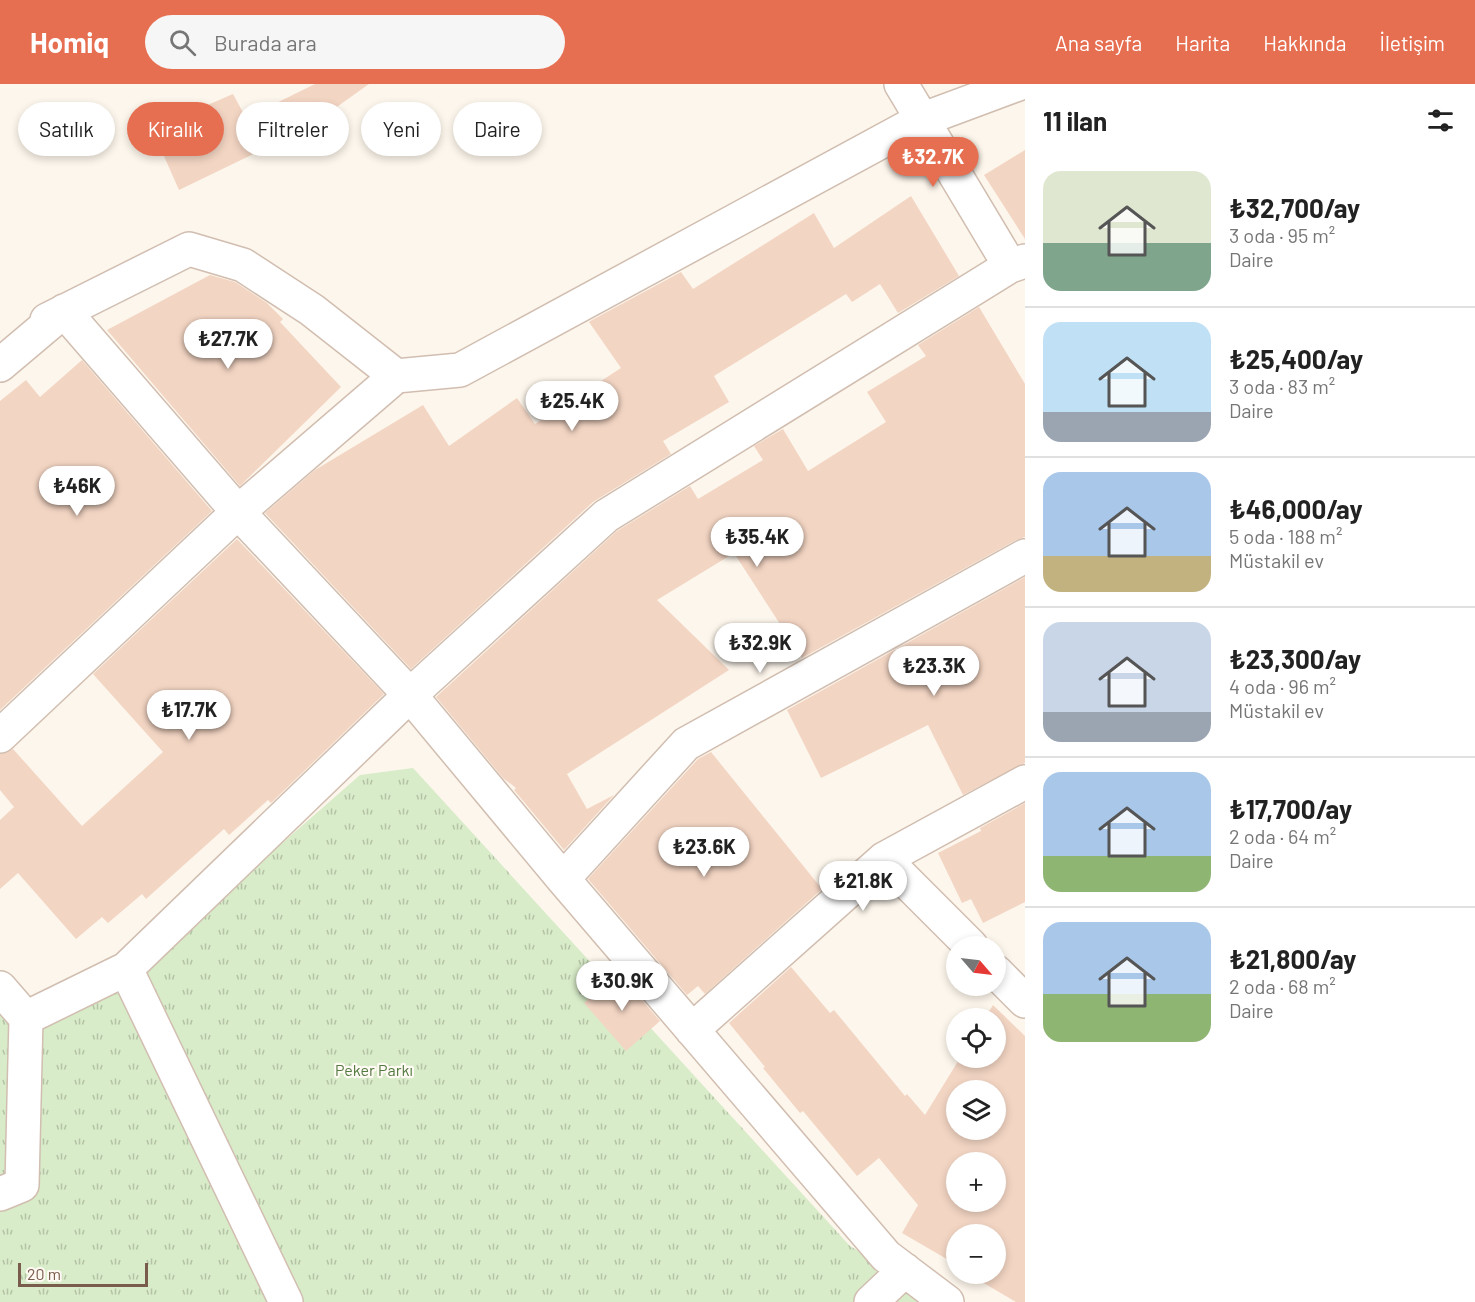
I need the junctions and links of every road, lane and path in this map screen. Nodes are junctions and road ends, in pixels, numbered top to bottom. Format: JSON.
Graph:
{"nodes":[{"id":1,"x":901,"y":84,"type":"edge"},
{"id":2,"x":1018,"y":84,"type":"edge"},
{"id":3,"x":921,"y":120,"type":"junction"},
{"id":4,"x":1018,"y":264,"type":"edge"},
{"id":5,"x":64,"y":311,"type":"junction"},
{"id":6,"x":0,"y":345,"type":"edge"},
{"id":7,"x":0,"y":365,"type":"edge"},
{"id":8,"x":396,"y":376,"type":"junction"},
{"id":9,"x":238,"y":512,"type":"junction"},
{"id":10,"x":1025,"y":556,"type":"edge"},
{"id":11,"x":410,"y":695,"type":"junction"},
{"id":12,"x":0,"y":736,"type":"edge"},
{"id":13,"x":1025,"y":782,"type":"edge"},
{"id":14,"x":884,"y":859,"type":"junction"},
{"id":15,"x":563,"y":879,"type":"junction"},
{"id":16,"x":961,"y":936,"type":"edge"},
{"id":17,"x":126,"y":969,"type":"junction"},
{"id":18,"x":1006,"y":982,"type":"edge"},
{"id":19,"x":0,"y":988,"type":"edge"},
{"id":20,"x":1025,"y":1001,"type":"edge"},
{"id":21,"x":26,"y":1017,"type":"junction"},
{"id":22,"x":692,"y":1030,"type":"junction"},
{"id":23,"x":0,"y":1194,"type":"edge"},
{"id":24,"x":905,"y":1270,"type":"junction"},
{"id":25,"x":286,"y":1302,"type":"edge"},
{"id":26,"x":871,"y":1302,"type":"edge"},
{"id":27,"x":947,"y":1302,"type":"edge"}],
"edges":[{"from":1,"to":3,"type":"street"},
{"from":2,"to":3,"type":"street"},
{"from":3,"to":4,"type":"street"},
{"from":3,"to":8,"type":"street"},
{"from":4,"to":11,"type":"street"},
{"from":5,"to":6,"type":"street"},
{"from":5,"to":7,"type":"street"},
{"from":5,"to":8,"type":"street"},
{"from":5,"to":9,"type":"street"},
{"from":8,"to":9,"type":"street"},
{"from":9,"to":11,"type":"street"},
{"from":9,"to":12,"type":"street"},
{"from":10,"to":15,"type":"street"},
{"from":11,"to":15,"type":"street"},
{"from":11,"to":17,"type":"street"},
{"from":13,"to":14,"type":"street"},
{"from":14,"to":16,"type":"street"},
{"from":14,"to":22,"type":"street"},
{"from":15,"to":22,"type":"street"},
{"from":17,"to":21,"type":"street"},
{"from":17,"to":25,"type":"street"},
{"from":18,"to":20,"type":"street"},
{"from":19,"to":21,"type":"street"},
{"from":21,"to":23,"type":"street"},
{"from":22,"to":24,"type":"street"},
{"from":24,"to":26,"type":"street"},
{"from":24,"to":27,"type":"street"}]}
